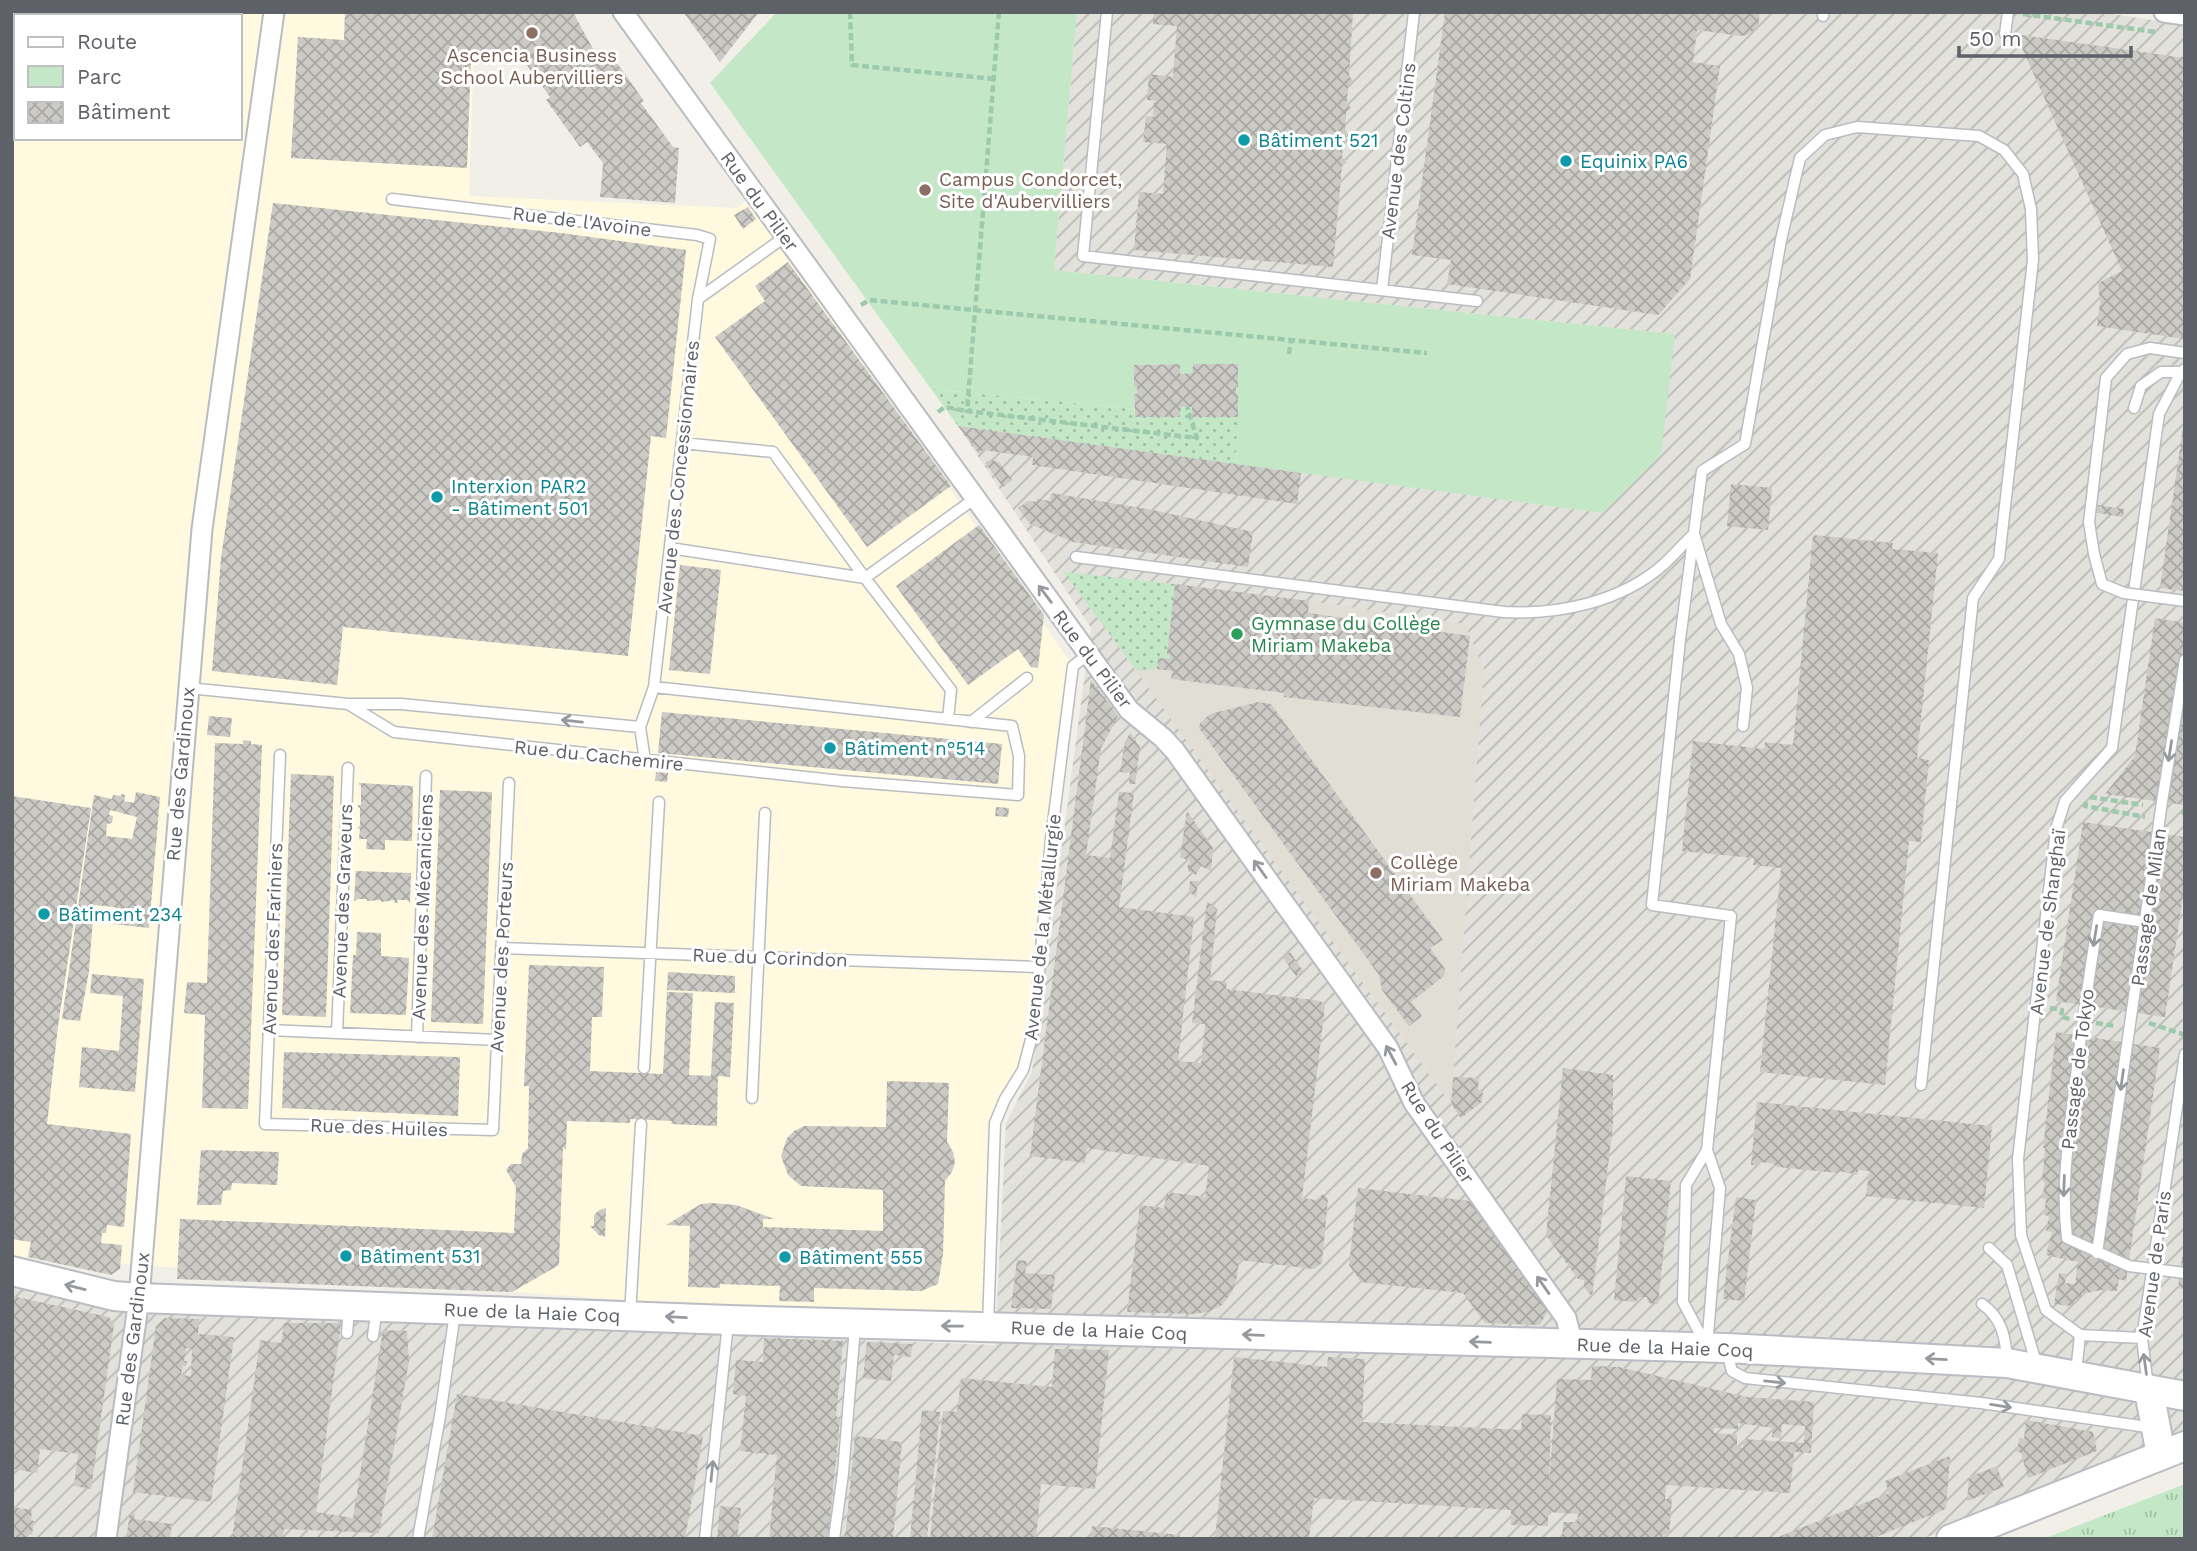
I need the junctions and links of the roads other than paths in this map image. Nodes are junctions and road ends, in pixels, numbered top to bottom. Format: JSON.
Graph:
{"nodes":[{"id":1,"x":274,"y":12,"type":"edge"},
{"id":2,"x":623,"y":12,"type":"edge"},
{"id":3,"x":1107,"y":12,"type":"edge"},
{"id":4,"x":1414,"y":12,"type":"edge"},
{"id":5,"x":2010,"y":12,"type":"edge"},
{"id":6,"x":2164,"y":12,"type":"edge"},
{"id":7,"x":2185,"y":15,"type":"edge"},
{"id":8,"x":2006,"y":34,"type":"dead end"},
{"id":9,"x":392,"y":199,"type":"dead end"},
{"id":10,"x":786,"y":236,"type":"junction"},
{"id":11,"x":1382,"y":290,"type":"junction"},
{"id":12,"x":698,"y":299,"type":"junction"},
{"id":13,"x":1477,"y":301,"type":"dead end"},
{"id":14,"x":2185,"y":353,"type":"edge"},
{"id":15,"x":2183,"y":370,"type":"edge"},
{"id":16,"x":2134,"y":408,"type":"dead end"},
{"id":17,"x":682,"y":443,"type":"junction"},
{"id":18,"x":974,"y":499,"type":"junction"},
{"id":19,"x":1694,"y":534,"type":"junction"},
{"id":20,"x":670,"y":548,"type":"junction"},
{"id":21,"x":1076,"y":557,"type":"dead end"},
{"id":22,"x":865,"y":578,"type":"junction"},
{"id":23,"x":2185,"y":601,"type":"edge"},
{"id":24,"x":1089,"y":654,"type":"junction"},
{"id":25,"x":2185,"y":660,"type":"edge"},
{"id":26,"x":1027,"y":678,"type":"dead end"},
{"id":27,"x":654,"y":687,"type":"junction"},
{"id":28,"x":187,"y":688,"type":"junction"},
{"id":29,"x":348,"y":704,"type":"junction"},
{"id":30,"x":948,"y":719,"type":"junction"},
{"id":31,"x":971,"y":722,"type":"junction"},
{"id":32,"x":1743,"y":726,"type":"dead end"},
{"id":33,"x":640,"y":727,"type":"junction"},
{"id":34,"x":280,"y":755,"type":"dead end"},
{"id":35,"x":645,"y":760,"type":"junction"},
{"id":36,"x":348,"y":768,"type":"dead end"},
{"id":37,"x":426,"y":776,"type":"dead end"},
{"id":38,"x":509,"y":783,"type":"dead end"},
{"id":39,"x":659,"y":802,"type":"dead end"},
{"id":40,"x":765,"y":813,"type":"dead end"},
{"id":41,"x":2146,"y":922,"type":"junction"},
{"id":42,"x":502,"y":948,"type":"junction"},
{"id":43,"x":650,"y":953,"type":"junction"},
{"id":44,"x":759,"y":957,"type":"junction"},
{"id":45,"x":1039,"y":967,"type":"junction"},
{"id":46,"x":269,"y":1030,"type":"junction"},
{"id":47,"x":337,"y":1034,"type":"junction"},
{"id":48,"x":417,"y":1037,"type":"junction"},
{"id":49,"x":498,"y":1040,"type":"junction"},
{"id":50,"x":2185,"y":1054,"type":"edge"},
{"id":51,"x":643,"y":1068,"type":"dead end"},
{"id":52,"x":1921,"y":1085,"type":"dead end"},
{"id":53,"x":752,"y":1098,"type":"dead end"},
{"id":54,"x":265,"y":1124,"type":"joint"},
{"id":55,"x":641,"y":1124,"type":"dead end"},
{"id":56,"x":493,"y":1130,"type":"joint"},
{"id":57,"x":1707,"y":1150,"type":"junction"},
{"id":58,"x":1989,"y":1248,"type":"dead end"},
{"id":59,"x":2096,"y":1253,"type":"junction"},
{"id":60,"x":12,"y":1271,"type":"edge"},
{"id":61,"x":2185,"y":1273,"type":"edge"},
{"id":62,"x":139,"y":1298,"type":"junction"},
{"id":63,"x":1983,"y":1304,"type":"dead end"},
{"id":64,"x":456,"y":1309,"type":"junction"},
{"id":65,"x":358,"y":1315,"type":"junction"},
{"id":66,"x":630,"y":1315,"type":"junction"},
{"id":67,"x":729,"y":1320,"type":"junction"},
{"id":68,"x":855,"y":1323,"type":"junction"},
{"id":69,"x":988,"y":1326,"type":"junction"},
{"id":70,"x":2080,"y":1335,"type":"junction"},
{"id":71,"x":373,"y":1336,"type":"dead end"},
{"id":72,"x":2142,"y":1338,"type":"junction"},
{"id":73,"x":1573,"y":1345,"type":"junction"},
{"id":74,"x":1717,"y":1348,"type":"junction"},
{"id":75,"x":2007,"y":1363,"type":"junction"},
{"id":76,"x":2038,"y":1370,"type":"junction"},
{"id":77,"x":2076,"y":1376,"type":"junction"},
{"id":78,"x":2149,"y":1391,"type":"junction"},
{"id":79,"x":2185,"y":1396,"type":"edge"},
{"id":80,"x":2167,"y":1443,"type":"edge"},
{"id":81,"x":106,"y":1539,"type":"edge"},
{"id":82,"x":418,"y":1539,"type":"edge"},
{"id":83,"x":705,"y":1539,"type":"edge"},
{"id":84,"x":834,"y":1539,"type":"edge"},
{"id":85,"x":1951,"y":1539,"type":"edge"}],
"edges":[{"from":1,"to":28,"type":"street","name":"Rue des Gardinoux"},
{"from":2,"to":10,"type":"street","name":"Rue du Pilier"},
{"from":3,"to":11,"type":"lane"},
{"from":4,"to":11,"type":"lane","name":"Avenue des Coltins"},
{"from":5,"to":8,"type":"lane"},
{"from":6,"to":7,"type":"street"},
{"from":9,"to":12,"type":"lane","name":"Rue de l'Avoine"},
{"from":10,"to":12,"type":"lane"},
{"from":10,"to":18,"type":"street","name":"Rue du Pilier"},
{"from":11,"to":13,"type":"lane"},
{"from":12,"to":17,"type":"lane","name":"Avenue des Concessionnaires"},
{"from":14,"to":23,"type":"lane","bridge":true},
{"from":15,"to":16,"type":"lane"},
{"from":15,"to":70,"type":"lane","name":"Avenue de Shanghaï"},
{"from":17,"to":20,"type":"lane","name":"Avenue des Concessionnaires"},
{"from":17,"to":22,"type":"lane"},
{"from":18,"to":22,"type":"lane"},
{"from":24,"to":18,"type":"street","name":"Rue du Pilier","one_way":true},
{"from":19,"to":21,"type":"lane"},
{"from":19,"to":32,"type":"lane"},
{"from":19,"to":52,"type":"lane"},
{"from":19,"to":57,"type":"lane"},
{"from":20,"to":22,"type":"lane"},
{"from":20,"to":27,"type":"lane","name":"Avenue des Concessionnaires"},
{"from":22,"to":30,"type":"lane"},
{"from":24,"to":45,"type":"lane","name":"Avenue de la Métallurgie"},
{"from":73,"to":24,"type":"street","name":"Rue du Pilier","one_way":true},
{"from":25,"to":41,"type":"lane","name":"Passage de Milan","one_way":true,"bridge":true},
{"from":26,"to":31,"type":"lane"},
{"from":27,"to":30,"type":"lane"},
{"from":27,"to":33,"type":"lane","name":"Avenue des Concessionnaires"},
{"from":28,"to":29,"type":"lane","name":"Rue du Cachemire"},
{"from":28,"to":62,"type":"street","name":"Rue des Gardinoux"},
{"from":33,"to":29,"type":"lane","one_way":true},
{"from":29,"to":35,"type":"lane","name":"Rue du Cachemire"},
{"from":30,"to":31,"type":"lane"},
{"from":31,"to":35,"type":"lane","name":"Rue du Cachemire"},
{"from":33,"to":35,"type":"lane","name":"Avenue des Concessionnaires"},
{"from":34,"to":46,"type":"lane","name":"Avenue des Fariniers"},
{"from":36,"to":47,"type":"lane","name":"Avenue des Graveurs"},
{"from":37,"to":48,"type":"lane","name":"Avenue des Mécaniciens"},
{"from":38,"to":42,"type":"lane","name":"Avenue des Porteurs"},
{"from":39,"to":43,"type":"lane"},
{"from":40,"to":44,"type":"lane"},
{"from":41,"to":59,"type":"lane","name":"Passage de Milan","one_way":true,"bridge":true},
{"from":41,"to":59,"type":"lane","name":"Passage de Tokyo","one_way":true,"bridge":true},
{"from":42,"to":43,"type":"lane","name":"Rue du Corindon"},
{"from":42,"to":49,"type":"lane","name":"Avenue des Porteurs"},
{"from":43,"to":44,"type":"lane","name":"Rue du Corindon"},
{"from":43,"to":51,"type":"lane"},
{"from":44,"to":45,"type":"lane","name":"Rue du Corindon"},
{"from":44,"to":53,"type":"lane"},
{"from":45,"to":69,"type":"lane","name":"Avenue de la Métallurgie"},
{"from":46,"to":47,"type":"lane"},
{"from":46,"to":54,"type":"lane","name":"Avenue des Fariniers"},
{"from":47,"to":48,"type":"lane"},
{"from":48,"to":49,"type":"lane"},
{"from":49,"to":56,"type":"lane","name":"Avenue des Porteurs"},
{"from":50,"to":72,"type":"lane","name":"Avenue de Paris"},
{"from":54,"to":56,"type":"lane","name":"Rue des Huiles"},
{"from":55,"to":66,"type":"lane"},
{"from":57,"to":74,"type":"lane"},
{"from":57,"to":74,"type":"lane"},
{"from":58,"to":76,"type":"lane"},
{"from":59,"to":61,"type":"lane","name":"Passage de Tokyo","bridge":true},
{"from":62,"to":60,"type":"main road","name":"Rue de la Haie Coq","one_way":true},
{"from":62,"to":65,"type":"main road","name":"Rue de la Haie Coq"},
{"from":62,"to":81,"type":"street","name":"Rue des Gardinoux"},
{"from":63,"to":75,"type":"lane"},
{"from":64,"to":65,"type":"main road","name":"Rue de la Haie Coq"},
{"from":64,"to":66,"type":"main road","name":"Rue de la Haie Coq"},
{"from":64,"to":82,"type":"lane"},
{"from":65,"to":71,"type":"lane"},
{"from":67,"to":66,"type":"main road","name":"Rue de la Haie Coq","one_way":true},
{"from":67,"to":68,"type":"main road","name":"Rue de la Haie Coq"},
{"from":83,"to":67,"type":"lane","one_way":true},
{"from":69,"to":68,"type":"main road","name":"Rue de la Haie Coq","one_way":true},
{"from":68,"to":84,"type":"lane"},
{"from":73,"to":69,"type":"main road","name":"Rue de la Haie Coq","one_way":true},
{"from":70,"to":72,"type":"lane"},
{"from":70,"to":77,"type":"lane"},
{"from":78,"to":72,"type":"lane","name":"Avenue de Paris","one_way":true},
{"from":73,"to":74,"type":"main road","name":"Rue de la Haie Coq"},
{"from":75,"to":74,"type":"main road","name":"Rue de la Haie Coq","one_way":true},
{"from":74,"to":80,"type":"lane","one_way":true},
{"from":75,"to":76,"type":"main road","name":"Rue de la Haie Coq"},
{"from":76,"to":77,"type":"main road","name":"Rue de la Haie Coq"},
{"from":77,"to":78,"type":"main road","name":"Rue de la Haie Coq"},
{"from":78,"to":79,"type":"main road","name":"Rue de la Haie Coq"},
{"from":78,"to":80,"type":"main road"},
{"from":80,"to":85,"type":"main road"}]}
